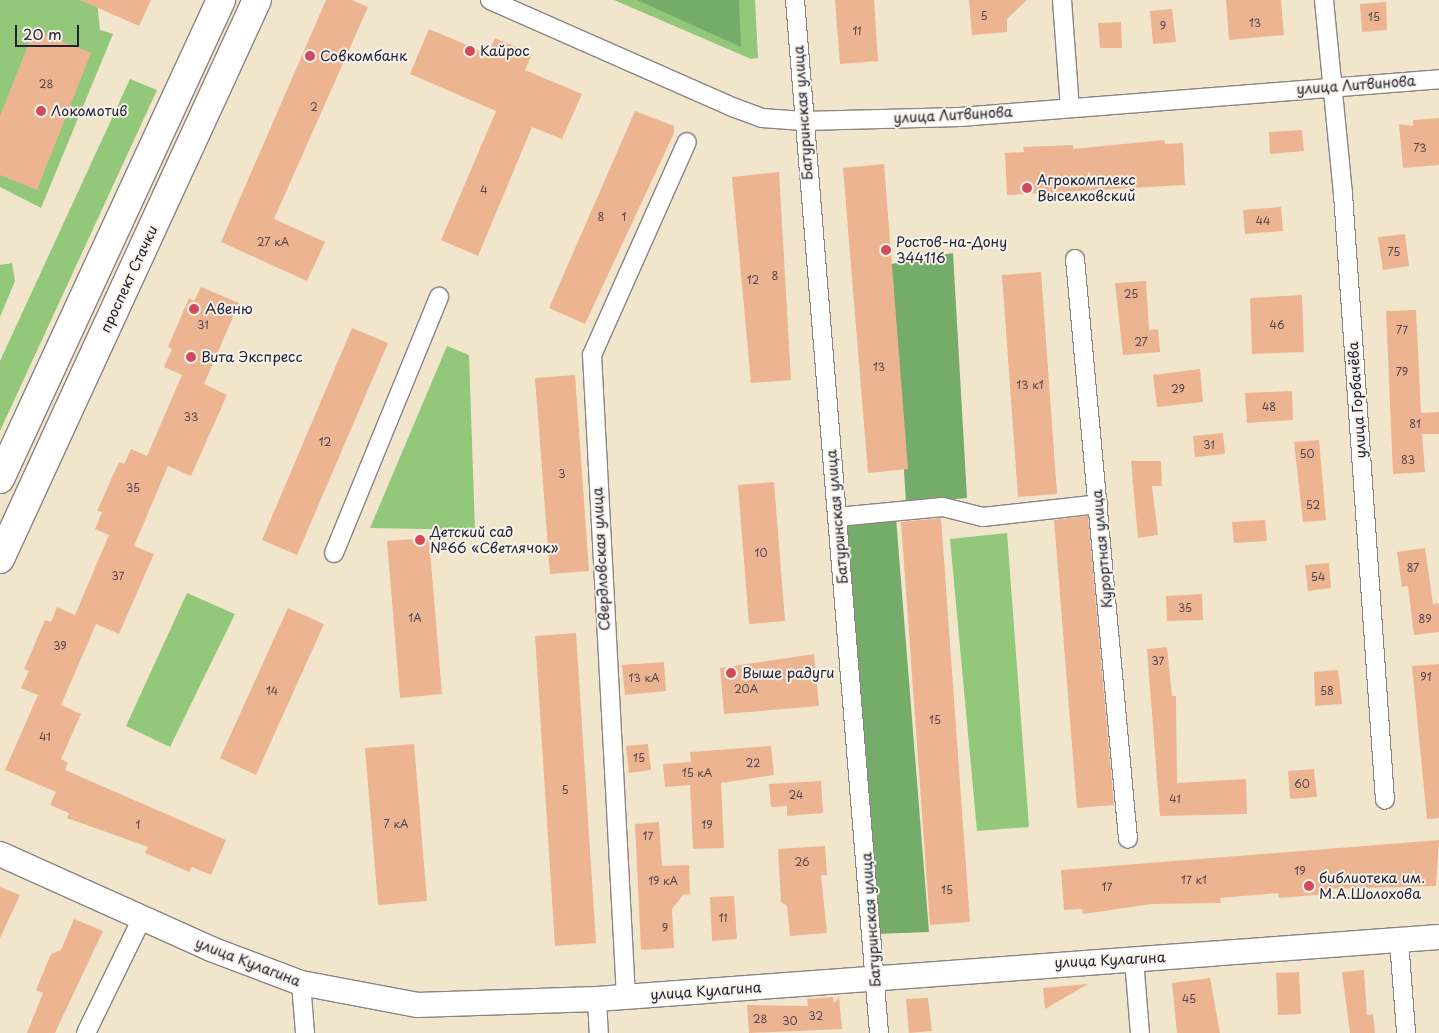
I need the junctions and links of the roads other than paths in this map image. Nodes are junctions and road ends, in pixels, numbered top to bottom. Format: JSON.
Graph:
{"nodes":[{"id":1,"x":221,"y":0,"type":"edge"},
{"id":2,"x":257,"y":0,"type":"edge"},
{"id":3,"x":490,"y":0,"type":"edge"},
{"id":4,"x":794,"y":0,"type":"edge"},
{"id":5,"x":1062,"y":0,"type":"edge"},
{"id":6,"x":1324,"y":0,"type":"edge"},
{"id":7,"x":1439,"y":79,"type":"edge"},
{"id":8,"x":1331,"y":86,"type":"junction"},
{"id":9,"x":1070,"y":108,"type":"junction"},
{"id":10,"x":803,"y":121,"type":"junction"},
{"id":11,"x":687,"y":142,"type":"dead end"},
{"id":12,"x":1075,"y":259,"type":"dead end"},
{"id":13,"x":439,"y":297,"type":"dead end"},
{"id":14,"x":0,"y":479,"type":"edge"},
{"id":15,"x":1098,"y":504,"type":"junction"},
{"id":16,"x":837,"y":517,"type":"junction"},
{"id":17,"x":334,"y":553,"type":"dead end"},
{"id":18,"x":0,"y":559,"type":"edge"},
{"id":19,"x":1385,"y":800,"type":"dead end"},
{"id":20,"x":1128,"y":839,"type":"dead end"},
{"id":21,"x":0,"y":854,"type":"edge"},
{"id":22,"x":142,"y":918,"type":"junction"},
{"id":23,"x":1439,"y":937,"type":"edge"},
{"id":24,"x":1399,"y":941,"type":"junction"},
{"id":25,"x":1134,"y":959,"type":"junction"},
{"id":26,"x":876,"y":978,"type":"junction"},
{"id":27,"x":301,"y":984,"type":"junction"},
{"id":28,"x":626,"y":997,"type":"junction"},
{"id":29,"x":597,"y":1000,"type":"junction"},
{"id":30,"x":86,"y":1033,"type":"edge"},
{"id":31,"x":305,"y":1033,"type":"edge"},
{"id":32,"x":599,"y":1033,"type":"edge"},
{"id":33,"x":879,"y":1033,"type":"edge"},
{"id":34,"x":1140,"y":1033,"type":"edge"},
{"id":35,"x":1406,"y":1033,"type":"edge"}],
"edges":[{"from":1,"to":14,"type":"main road"},
{"from":2,"to":18,"type":"main road","name":"проспект Стачки"},
{"from":3,"to":10,"type":"street","name":"улица Литвинова"},
{"from":4,"to":10,"type":"street","name":"Батуринская улица"},
{"from":5,"to":9,"type":"street"},
{"from":6,"to":8,"type":"street","name":"улица Горбачёва"},
{"from":7,"to":8,"type":"street","name":"улица Литвинова"},
{"from":8,"to":9,"type":"street","name":"улица Литвинова"},
{"from":8,"to":19,"type":"street","name":"улица Горбачёва"},
{"from":9,"to":10,"type":"street","name":"улица Литвинова"},
{"from":10,"to":16,"type":"street","name":"Батуринская улица"},
{"from":11,"to":28,"type":"street","name":"Свердловская улица"},
{"from":12,"to":15,"type":"street","name":"Курортная улица"},
{"from":13,"to":17,"type":"street"},
{"from":15,"to":16,"type":"street"},
{"from":15,"to":20,"type":"street","name":"Курортная улица"},
{"from":16,"to":26,"type":"street","name":"Батуринская улица"},
{"from":21,"to":22,"type":"street","name":"улица Кулагина"},
{"from":22,"to":27,"type":"street","name":"улица Кулагина"},
{"from":22,"to":30,"type":"street"},
{"from":23,"to":24,"type":"street","name":"улица Кулагина"},
{"from":24,"to":25,"type":"street","name":"улица Кулагина"},
{"from":24,"to":35,"type":"street"},
{"from":25,"to":26,"type":"street","name":"улица Кулагина"},
{"from":25,"to":34,"type":"street"},
{"from":26,"to":28,"type":"street","name":"улица Кулагина"},
{"from":26,"to":33,"type":"street","name":"Батуринская улица"},
{"from":27,"to":29,"type":"street","name":"улица Кулагина"},
{"from":27,"to":31,"type":"street"},
{"from":28,"to":29,"type":"street","name":"улица Кулагина"},
{"from":29,"to":32,"type":"street"}]}
